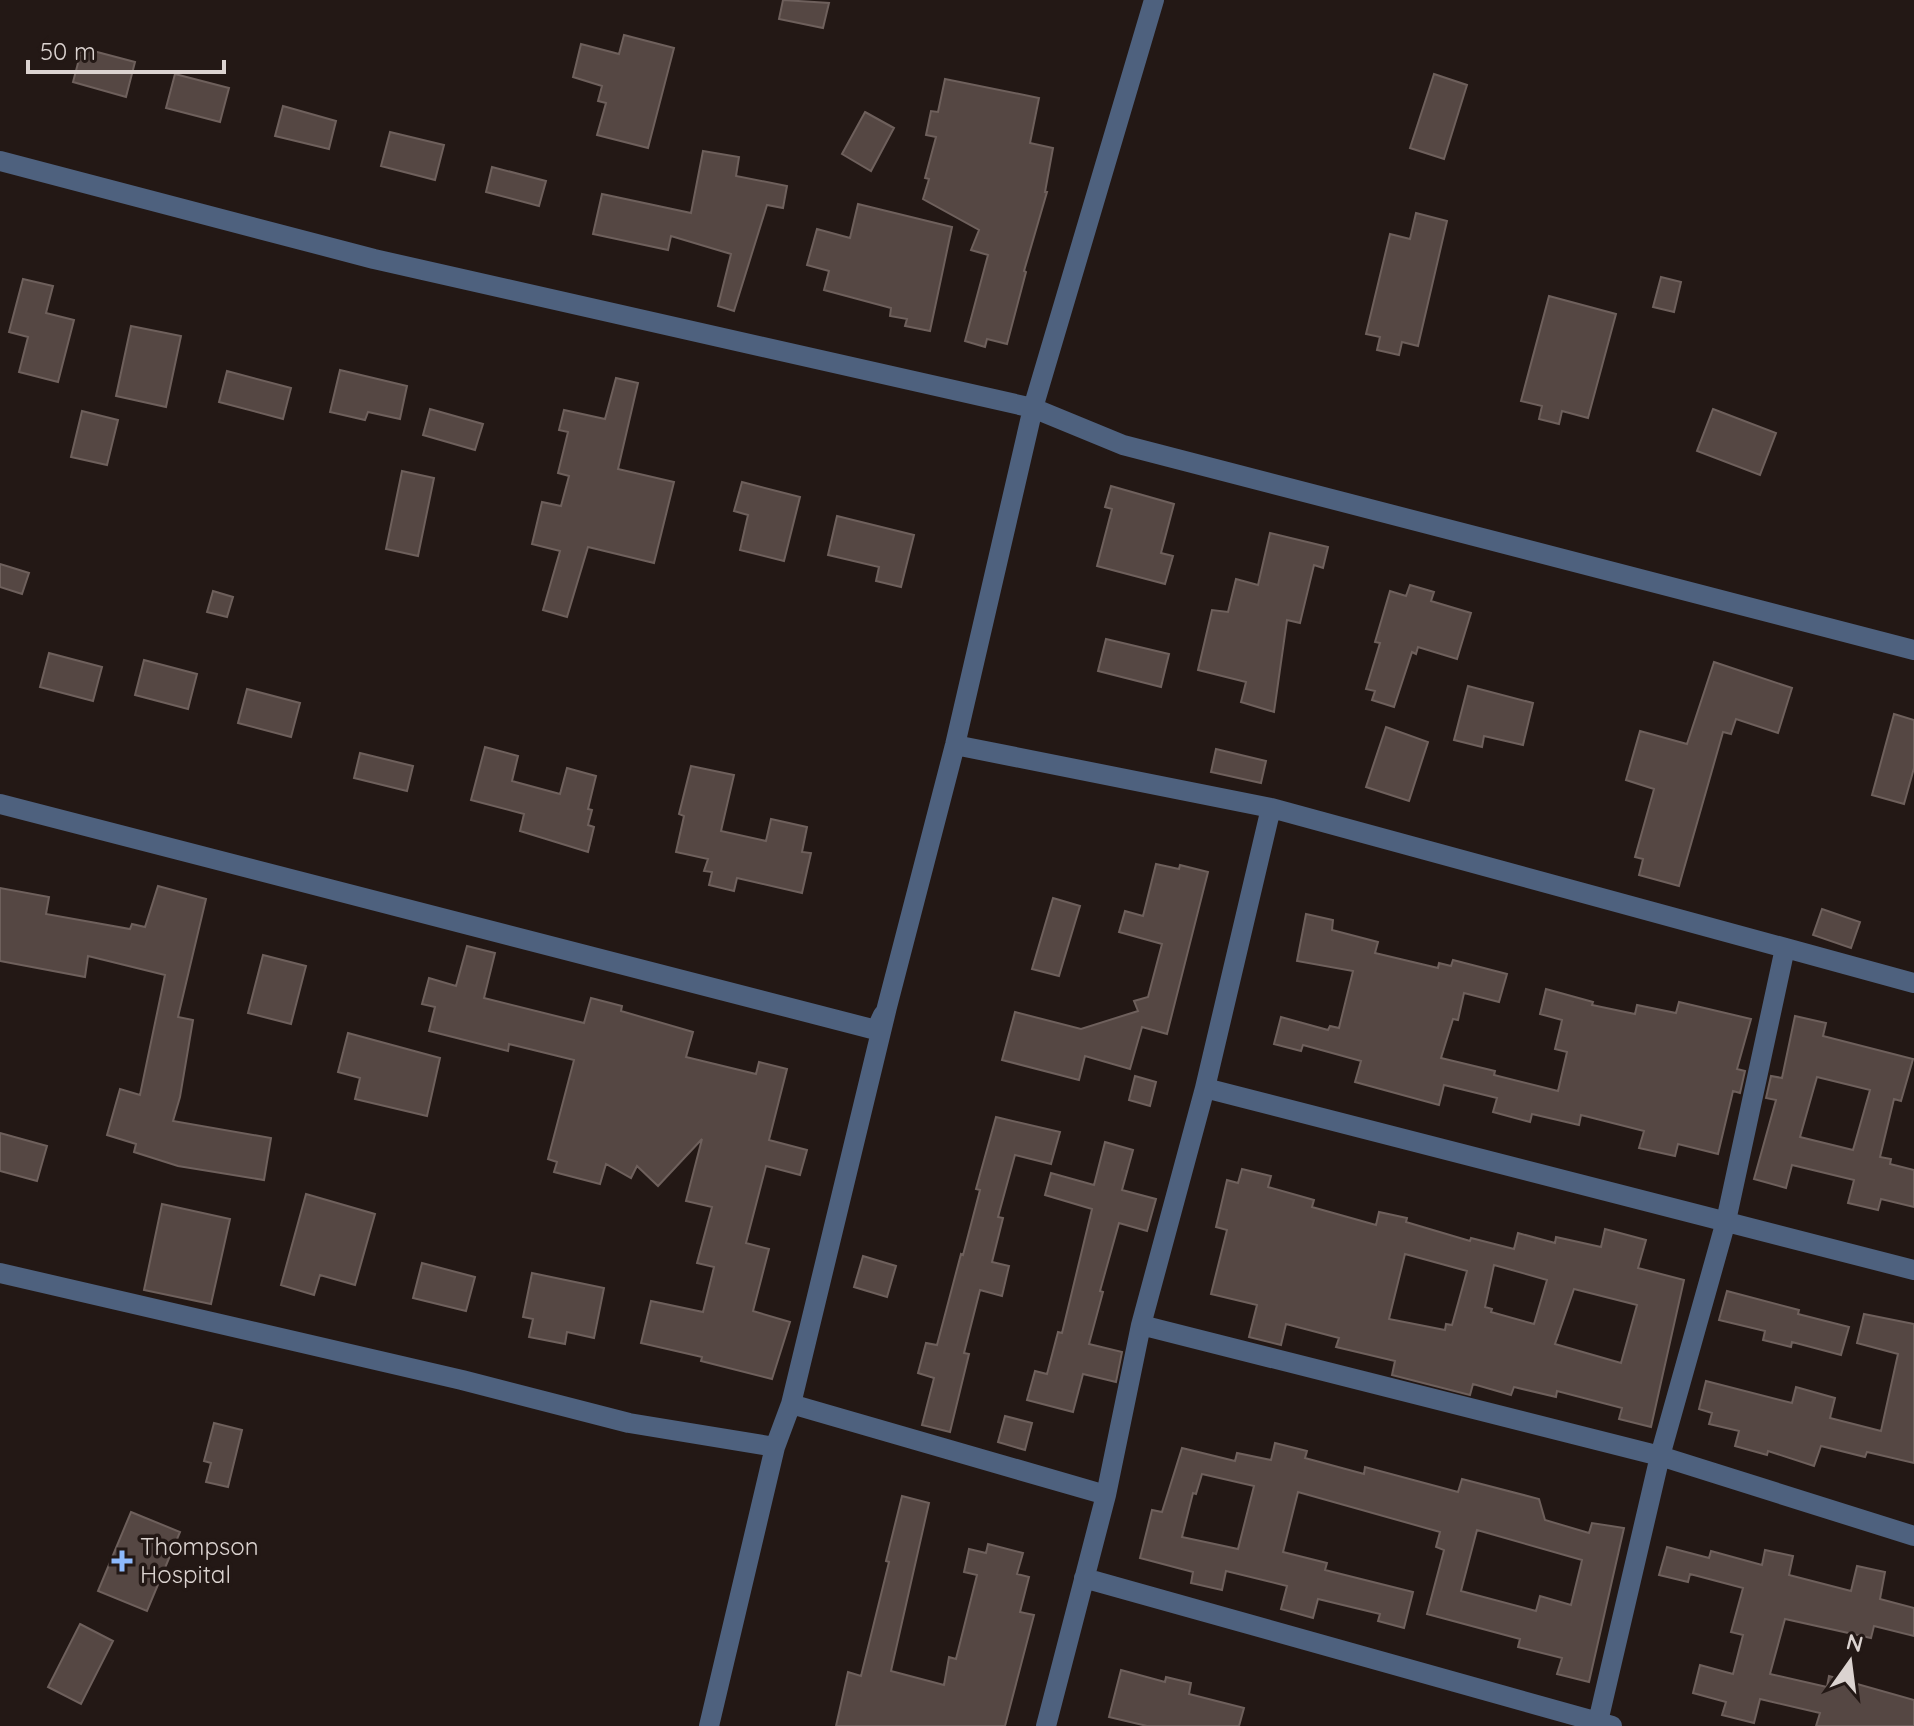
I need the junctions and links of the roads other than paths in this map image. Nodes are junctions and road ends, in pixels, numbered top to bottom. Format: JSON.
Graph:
{"nodes":[{"id":1,"x":1154,"y":0,"type":"edge"},
{"id":2,"x":0,"y":161,"type":"edge"},
{"id":3,"x":1033,"y":408,"type":"junction"},
{"id":4,"x":1914,"y":650,"type":"edge"},
{"id":5,"x":955,"y":745,"type":"junction"},
{"id":6,"x":0,"y":804,"type":"edge"},
{"id":7,"x":1271,"y":808,"type":"junction"},
{"id":8,"x":1785,"y":948,"type":"junction"},
{"id":9,"x":1914,"y":983,"type":"edge"},
{"id":10,"x":887,"y":1007,"type":"junction"},
{"id":11,"x":1205,"y":1088,"type":"junction"},
{"id":12,"x":1726,"y":1221,"type":"junction"},
{"id":13,"x":1914,"y":1270,"type":"edge"},
{"id":14,"x":0,"y":1273,"type":"edge"},
{"id":15,"x":1141,"y":1325,"type":"junction"},
{"id":16,"x":791,"y":1404,"type":"junction"},
{"id":17,"x":775,"y":1447,"type":"junction"},
{"id":18,"x":1660,"y":1456,"type":"junction"},
{"id":19,"x":1106,"y":1495,"type":"junction"},
{"id":20,"x":1914,"y":1536,"type":"edge"},
{"id":21,"x":1084,"y":1578,"type":"junction"},
{"id":22,"x":1602,"y":1725,"type":"edge"},
{"id":23,"x":709,"y":1726,"type":"edge"},
{"id":24,"x":1046,"y":1726,"type":"edge"}],
"edges":[{"from":1,"to":3,"type":"street"},
{"from":2,"to":3,"type":"street"},
{"from":3,"to":4,"type":"street"},
{"from":3,"to":5,"type":"street"},
{"from":5,"to":7,"type":"street"},
{"from":5,"to":10,"type":"street"},
{"from":6,"to":10,"type":"street"},
{"from":7,"to":8,"type":"street"},
{"from":7,"to":11,"type":"street"},
{"from":8,"to":9,"type":"street"},
{"from":8,"to":12,"type":"street"},
{"from":10,"to":16,"type":"street"},
{"from":11,"to":12,"type":"street"},
{"from":11,"to":15,"type":"street"},
{"from":12,"to":13,"type":"street"},
{"from":12,"to":18,"type":"street"},
{"from":14,"to":17,"type":"street"},
{"from":15,"to":18,"type":"street"},
{"from":15,"to":19,"type":"street"},
{"from":16,"to":17,"type":"street"},
{"from":16,"to":19,"type":"street"},
{"from":17,"to":23,"type":"street"},
{"from":18,"to":20,"type":"street"},
{"from":18,"to":22,"type":"street"},
{"from":19,"to":21,"type":"street"},
{"from":21,"to":22,"type":"street"},
{"from":21,"to":24,"type":"street"}]}
